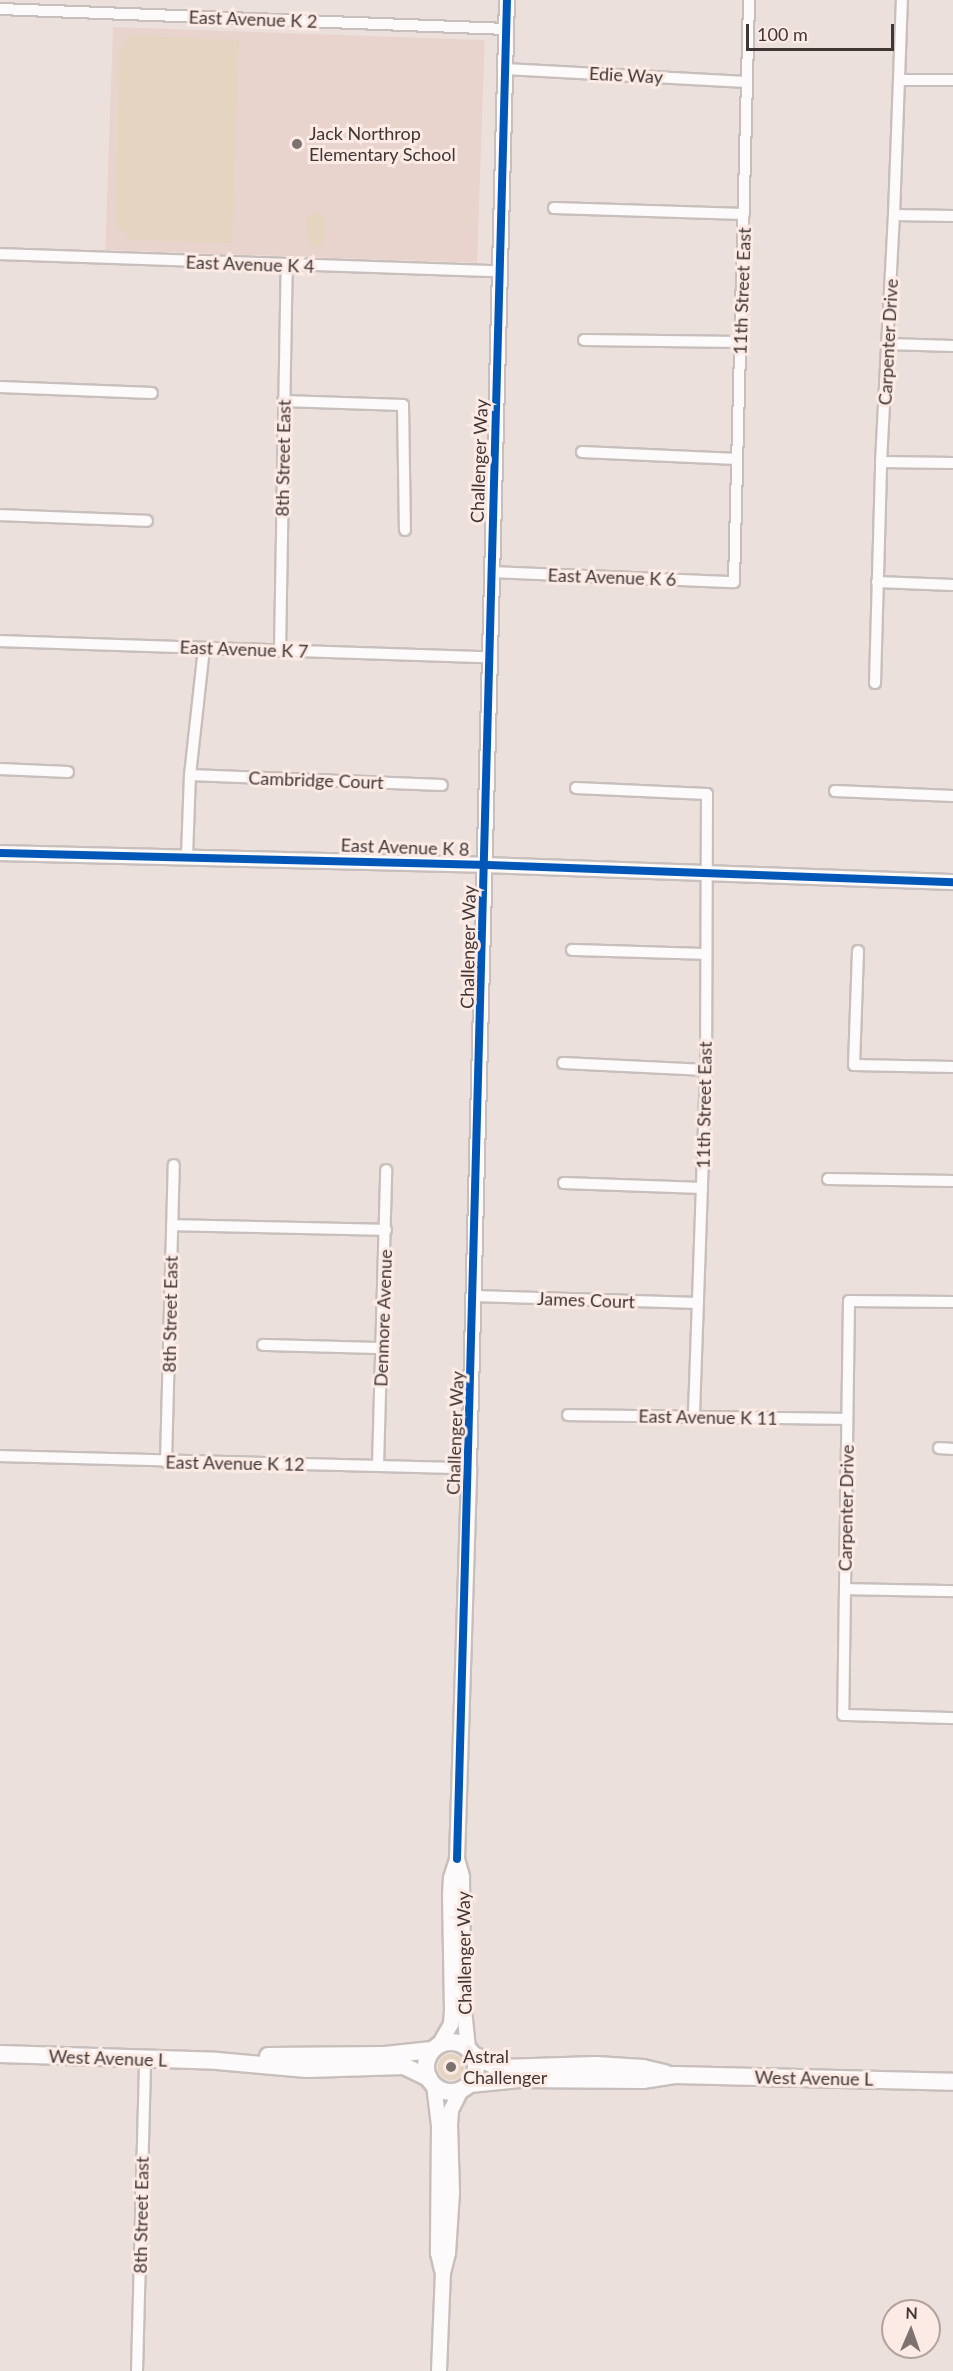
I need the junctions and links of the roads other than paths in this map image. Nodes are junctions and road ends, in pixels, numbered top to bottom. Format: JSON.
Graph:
{"nodes":[{"id":1,"x":507,"y":0,"type":"edge"},
{"id":2,"x":749,"y":0,"type":"edge"},
{"id":3,"x":902,"y":0,"type":"edge"},
{"id":4,"x":0,"y":9,"type":"edge"},
{"id":5,"x":506,"y":29,"type":"junction"},
{"id":6,"x":505,"y":69,"type":"junction"},
{"id":7,"x":899,"y":80,"type":"junction"},
{"id":8,"x":953,"y":80,"type":"edge"},
{"id":9,"x":747,"y":82,"type":"junction"},
{"id":10,"x":554,"y":208,"type":"dead end"},
{"id":11,"x":744,"y":214,"type":"junction"},
{"id":12,"x":894,"y":214,"type":"junction"},
{"id":13,"x":953,"y":216,"type":"edge"},
{"id":14,"x":0,"y":254,"type":"edge"},
{"id":15,"x":287,"y":266,"type":"junction"},
{"id":16,"x":499,"y":272,"type":"junction"},
{"id":17,"x":584,"y":340,"type":"dead end"},
{"id":18,"x":740,"y":342,"type":"junction"},
{"id":19,"x":888,"y":344,"type":"junction"},
{"id":20,"x":953,"y":346,"type":"edge"},
{"id":21,"x":0,"y":387,"type":"edge"},
{"id":22,"x":152,"y":393,"type":"dead end"},
{"id":23,"x":283,"y":400,"type":"junction"},
{"id":24,"x":582,"y":452,"type":"dead end"},
{"id":25,"x":737,"y":459,"type":"junction"},
{"id":26,"x":881,"y":462,"type":"junction"},
{"id":27,"x":953,"y":464,"type":"edge"},
{"id":28,"x":0,"y":515,"type":"edge"},
{"id":29,"x":147,"y":521,"type":"dead end"},
{"id":30,"x":405,"y":530,"type":"dead end"},
{"id":31,"x":491,"y":572,"type":"junction"},
{"id":32,"x":734,"y":582,"type":"joint"},
{"id":33,"x":877,"y":582,"type":"junction"},
{"id":34,"x":953,"y":585,"type":"edge"},
{"id":35,"x":0,"y":641,"type":"edge"},
{"id":36,"x":204,"y":648,"type":"junction"},
{"id":37,"x":280,"y":650,"type":"junction"},
{"id":38,"x":489,"y":657,"type":"junction"},
{"id":39,"x":875,"y":684,"type":"dead end"},
{"id":40,"x":0,"y":769,"type":"edge"},
{"id":41,"x":68,"y":772,"type":"dead end"},
{"id":42,"x":190,"y":775,"type":"junction"},
{"id":43,"x":442,"y":785,"type":"dead end"},
{"id":44,"x":576,"y":788,"type":"dead end"},
{"id":45,"x":835,"y":791,"type":"dead end"},
{"id":46,"x":953,"y":796,"type":"edge"},
{"id":47,"x":0,"y":853,"type":"edge"},
{"id":48,"x":187,"y":856,"type":"junction"},
{"id":49,"x":485,"y":865,"type":"junction"},
{"id":50,"x":708,"y":874,"type":"junction"},
{"id":51,"x":953,"y":882,"type":"edge"},
{"id":52,"x":572,"y":950,"type":"dead end"},
{"id":53,"x":858,"y":951,"type":"dead end"},
{"id":54,"x":706,"y":954,"type":"junction"},
{"id":55,"x":563,"y":1063,"type":"dead end"},
{"id":56,"x":953,"y":1067,"type":"edge"},
{"id":57,"x":706,"y":1070,"type":"junction"},
{"id":58,"x":174,"y":1166,"type":"dead end"},
{"id":59,"x":386,"y":1170,"type":"dead end"},
{"id":60,"x":828,"y":1179,"type":"dead end"},
{"id":61,"x":953,"y":1181,"type":"edge"},
{"id":62,"x":564,"y":1183,"type":"dead end"},
{"id":63,"x":702,"y":1188,"type":"junction"},
{"id":64,"x":172,"y":1225,"type":"junction"},
{"id":65,"x":386,"y":1230,"type":"junction"},
{"id":66,"x":474,"y":1296,"type":"junction"},
{"id":67,"x":953,"y":1302,"type":"edge"},
{"id":68,"x":698,"y":1303,"type":"junction"},
{"id":69,"x":262,"y":1345,"type":"dead end"},
{"id":70,"x":381,"y":1348,"type":"junction"},
{"id":71,"x":568,"y":1415,"type":"dead end"},
{"id":72,"x":694,"y":1417,"type":"junction"},
{"id":73,"x":847,"y":1419,"type":"junction"},
{"id":74,"x":939,"y":1448,"type":"dead end"},
{"id":75,"x":953,"y":1449,"type":"edge"},
{"id":76,"x":0,"y":1456,"type":"edge"},
{"id":77,"x":166,"y":1462,"type":"junction"},
{"id":78,"x":378,"y":1466,"type":"junction"},
{"id":79,"x":469,"y":1468,"type":"junction"},
{"id":80,"x":845,"y":1589,"type":"junction"},
{"id":81,"x":953,"y":1591,"type":"edge"},
{"id":82,"x":953,"y":1718,"type":"edge"},
{"id":83,"x":457,"y":1859,"type":"junction"},
{"id":84,"x":436,"y":2047,"type":"junction"},
{"id":85,"x":471,"y":2051,"type":"junction"},
{"id":86,"x":0,"y":2054,"type":"edge"},
{"id":87,"x":144,"y":2059,"type":"junction"},
{"id":88,"x":217,"y":2061,"type":"junction"},
{"id":89,"x":675,"y":2075,"type":"junction"},
{"id":90,"x":431,"y":2082,"type":"junction"},
{"id":91,"x":953,"y":2082,"type":"edge"},
{"id":92,"x":466,"y":2087,"type":"junction"},
{"id":93,"x":443,"y":2272,"type":"junction"},
{"id":94,"x":137,"y":2371,"type":"edge"},
{"id":95,"x":439,"y":2371,"type":"edge"}],
"edges":[{"from":1,"to":5,"type":"main road","name":"Challenger Way"},
{"from":2,"to":9,"type":"street","name":"11th Street East"},
{"from":3,"to":7,"type":"street","name":"Carpenter Drive"},
{"from":4,"to":5,"type":"street","name":"East Avenue K 2"},
{"from":5,"to":6,"type":"main road","name":"Challenger Way"},
{"from":6,"to":9,"type":"street","name":"Edie Way"},
{"from":6,"to":16,"type":"main road","name":"Challenger Way"},
{"from":7,"to":8,"type":"street"},
{"from":7,"to":12,"type":"street","name":"Carpenter Drive"},
{"from":9,"to":11,"type":"street","name":"11th Street East"},
{"from":10,"to":11,"type":"street"},
{"from":11,"to":18,"type":"street","name":"11th Street East"},
{"from":12,"to":13,"type":"street"},
{"from":12,"to":19,"type":"street","name":"Carpenter Drive"},
{"from":14,"to":15,"type":"street","name":"East Avenue K 4"},
{"from":15,"to":16,"type":"street","name":"East Avenue K 4"},
{"from":15,"to":23,"type":"street","name":"8th Street East"},
{"from":16,"to":31,"type":"main road","name":"Challenger Way"},
{"from":17,"to":18,"type":"street"},
{"from":18,"to":25,"type":"street","name":"11th Street East"},
{"from":19,"to":20,"type":"street"},
{"from":19,"to":26,"type":"street","name":"Carpenter Drive"},
{"from":21,"to":22,"type":"street"},
{"from":23,"to":30,"type":"street"},
{"from":23,"to":37,"type":"street","name":"8th Street East"},
{"from":24,"to":25,"type":"street"},
{"from":25,"to":32,"type":"street","name":"11th Street East"},
{"from":26,"to":27,"type":"street"},
{"from":26,"to":33,"type":"street","name":"Carpenter Drive"},
{"from":28,"to":29,"type":"street"},
{"from":31,"to":32,"type":"street","name":"East Avenue K 6"},
{"from":31,"to":38,"type":"main road","name":"Challenger Way"},
{"from":33,"to":34,"type":"street"},
{"from":33,"to":39,"type":"street","name":"Carpenter Drive"},
{"from":35,"to":36,"type":"street","name":"East Avenue K 7"},
{"from":36,"to":37,"type":"street","name":"East Avenue K 7"},
{"from":36,"to":42,"type":"street"},
{"from":37,"to":38,"type":"street","name":"East Avenue K 7"},
{"from":38,"to":49,"type":"main road","name":"Challenger Way"},
{"from":40,"to":41,"type":"street"},
{"from":42,"to":43,"type":"street","name":"Cambridge Court"},
{"from":42,"to":48,"type":"street"},
{"from":44,"to":50,"type":"street","name":"11th Street East"},
{"from":45,"to":46,"type":"street"},
{"from":47,"to":48,"type":"main road","name":"East Avenue K 8"},
{"from":48,"to":49,"type":"main road","name":"East Avenue K 8"},
{"from":49,"to":50,"type":"main road","name":"East Avenue K 8"},
{"from":49,"to":66,"type":"main road","name":"Challenger Way"},
{"from":50,"to":51,"type":"main road","name":"East Avenue K 8"},
{"from":50,"to":54,"type":"street","name":"11th Street East"},
{"from":52,"to":54,"type":"street"},
{"from":53,"to":56,"type":"street"},
{"from":54,"to":57,"type":"street","name":"11th Street East"},
{"from":55,"to":57,"type":"street"},
{"from":57,"to":63,"type":"street","name":"11th Street East"},
{"from":58,"to":64,"type":"street","name":"8th Street East"},
{"from":59,"to":65,"type":"street","name":"Denmore Avenue"},
{"from":60,"to":61,"type":"street"},
{"from":62,"to":63,"type":"street"},
{"from":63,"to":68,"type":"street","name":"11th Street East"},
{"from":64,"to":65,"type":"street"},
{"from":64,"to":77,"type":"street","name":"8th Street East"},
{"from":65,"to":70,"type":"street","name":"Denmore Avenue"},
{"from":66,"to":68,"type":"street","name":"James Court"},
{"from":66,"to":79,"type":"main road","name":"Challenger Way"},
{"from":67,"to":73,"type":"street","name":"Carpenter Drive"},
{"from":68,"to":72,"type":"street","name":"11th Street East"},
{"from":69,"to":70,"type":"street"},
{"from":70,"to":78,"type":"street","name":"Denmore Avenue"},
{"from":71,"to":72,"type":"street","name":"East Avenue K 11"},
{"from":72,"to":73,"type":"street","name":"East Avenue K 11"},
{"from":73,"to":80,"type":"street","name":"Carpenter Drive"},
{"from":74,"to":75,"type":"street"},
{"from":76,"to":77,"type":"street","name":"East Avenue K 12"},
{"from":77,"to":78,"type":"street","name":"East Avenue K 12"},
{"from":78,"to":79,"type":"street","name":"East Avenue K 12"},
{"from":79,"to":83,"type":"main road","name":"Challenger Way"},
{"from":80,"to":81,"type":"street"},
{"from":80,"to":82,"type":"street","name":"Carpenter Drive"},
{"from":83,"to":84,"type":"main road","name":"Challenger Way"},
{"from":83,"to":85,"type":"main road","name":"Challenger Way"},
{"from":84,"to":85,"type":"main road"},
{"from":84,"to":88,"type":"main road","name":"West Avenue L"},
{"from":84,"to":90,"type":"main road"},
{"from":85,"to":89,"type":"main road","name":"West Avenue L"},
{"from":85,"to":92,"type":"main road"},
{"from":86,"to":87,"type":"main road","name":"West Avenue L"},
{"from":87,"to":88,"type":"main road","name":"West Avenue L"},
{"from":87,"to":94,"type":"street","name":"8th Street East"},
{"from":88,"to":90,"type":"main road","name":"West Avenue L"},
{"from":89,"to":91,"type":"main road","name":"West Avenue L"},
{"from":89,"to":92,"type":"main road","name":"West Avenue L"},
{"from":90,"to":92,"type":"main road"},
{"from":90,"to":93,"type":"main road"},
{"from":92,"to":93,"type":"main road"},
{"from":93,"to":95,"type":"main road"}]}
